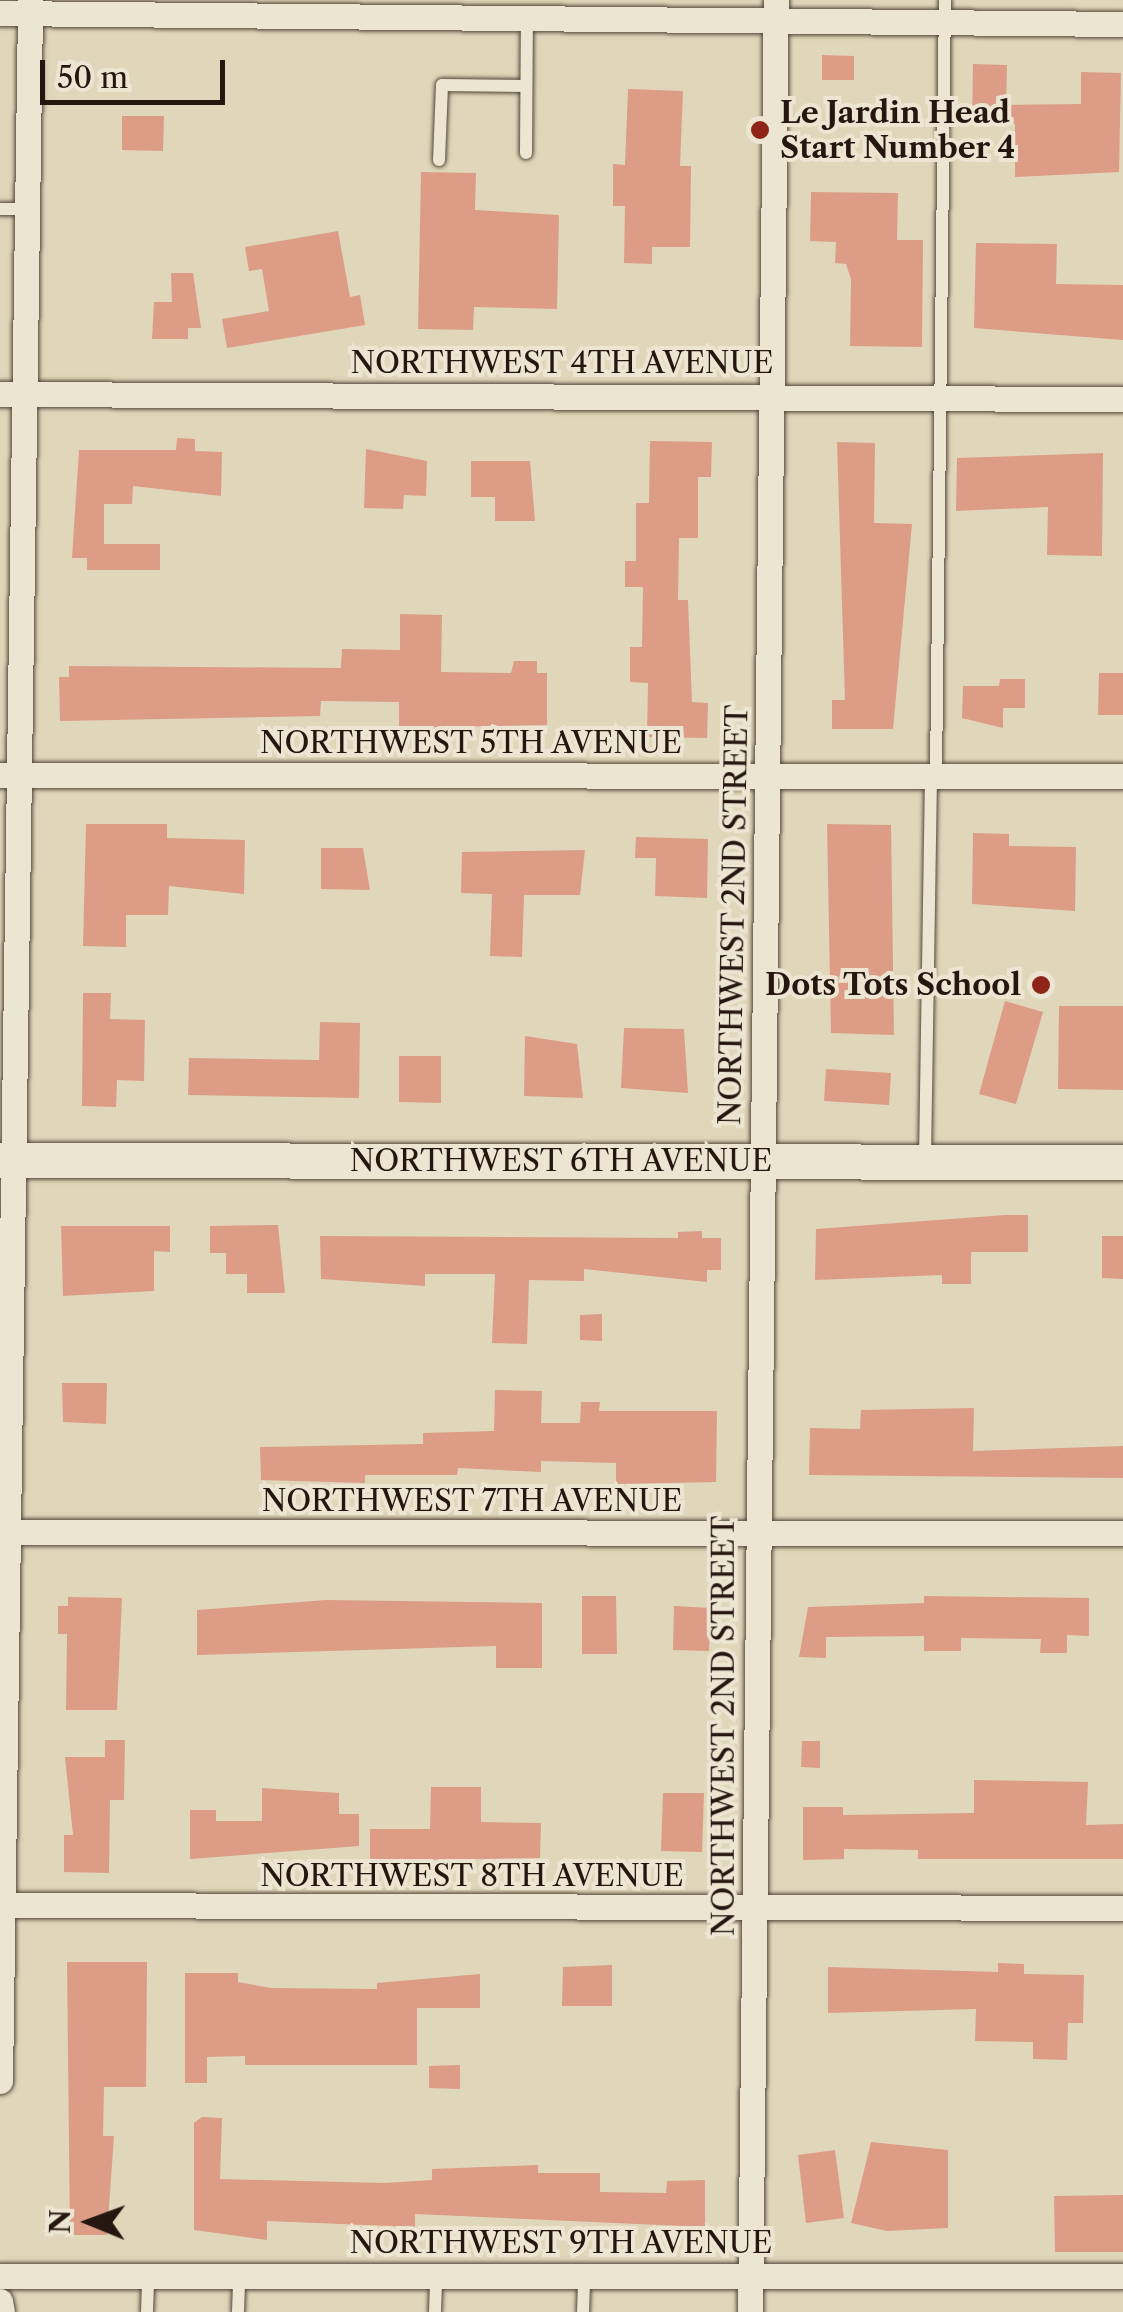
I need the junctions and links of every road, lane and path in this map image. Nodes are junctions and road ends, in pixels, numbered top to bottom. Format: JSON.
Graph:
{"nodes":[{"id":1,"x":30,"y":6,"type":"edge"},
{"id":2,"x":572,"y":8,"type":"edge"},
{"id":3,"x":776,"y":9,"type":"edge"},
{"id":4,"x":945,"y":10,"type":"edge"},
{"id":5,"x":0,"y":13,"type":"edge"},
{"id":6,"x":527,"y":16,"type":"junction"},
{"id":7,"x":1123,"y":24,"type":"edge"},
{"id":8,"x":526,"y":86,"type":"junction"},
{"id":9,"x":526,"y":153,"type":"dead end"},
{"id":10,"x":439,"y":160,"type":"dead end"},
{"id":11,"x":0,"y":209,"type":"edge"},
{"id":12,"x":27,"y":209,"type":"junction"},
{"id":13,"x":12,"y":394,"type":"edge"},
{"id":14,"x":770,"y":396,"type":"junction"},
{"id":15,"x":943,"y":398,"type":"junction"},
{"id":16,"x":1123,"y":399,"type":"edge"},
{"id":17,"x":12,"y":595,"type":"edge"},
{"id":18,"x":11,"y":775,"type":"edge"},
{"id":19,"x":771,"y":775,"type":"junction"},
{"id":20,"x":934,"y":776,"type":"junction"},
{"id":21,"x":1123,"y":776,"type":"edge"},
{"id":22,"x":10,"y":967,"type":"edge"},
{"id":23,"x":8,"y":1160,"type":"edge"},
{"id":24,"x":762,"y":1162,"type":"junction"},
{"id":25,"x":925,"y":1162,"type":"junction"},
{"id":26,"x":1123,"y":1162,"type":"edge"},
{"id":27,"x":6,"y":1358,"type":"edge"},
{"id":28,"x":4,"y":1532,"type":"edge"},
{"id":29,"x":1123,"y":1533,"type":"edge"},
{"id":30,"x":758,"y":1534,"type":"junction"},
{"id":31,"x":2,"y":1905,"type":"edge"},
{"id":32,"x":1123,"y":1908,"type":"edge"},
{"id":33,"x":755,"y":1910,"type":"junction"},
{"id":34,"x":0,"y":2082,"type":"edge"},
{"id":35,"x":0,"y":2276,"type":"edge"},
{"id":36,"x":148,"y":2276,"type":"junction"},
{"id":37,"x":239,"y":2276,"type":"junction"},
{"id":38,"x":436,"y":2276,"type":"junction"},
{"id":39,"x":584,"y":2276,"type":"junction"},
{"id":40,"x":750,"y":2276,"type":"junction"},
{"id":41,"x":1123,"y":2276,"type":"edge"},
{"id":42,"x":0,"y":2301,"type":"edge"},
{"id":43,"x":2,"y":2312,"type":"edge"},
{"id":44,"x":147,"y":2312,"type":"edge"},
{"id":45,"x":238,"y":2312,"type":"edge"},
{"id":46,"x":436,"y":2312,"type":"edge"},
{"id":47,"x":583,"y":2312,"type":"edge"},
{"id":48,"x":750,"y":2312,"type":"edge"}],
"edges":[{"from":1,"to":5,"type":"street"},
{"from":1,"to":6,"type":"street"},
{"from":1,"to":12,"type":"street"},
{"from":2,"to":3,"type":"street"},
{"from":2,"to":6,"type":"street"},
{"from":3,"to":4,"type":"street"},
{"from":3,"to":14,"type":"street","name":"NORTHWEST 2ND STREET"},
{"from":4,"to":7,"type":"street"},
{"from":4,"to":15,"type":"lane"},
{"from":6,"to":8,"type":"lane"},
{"from":8,"to":9,"type":"lane"},
{"from":8,"to":10,"type":"lane"},
{"from":11,"to":12,"type":"lane"},
{"from":12,"to":13,"type":"street"},
{"from":13,"to":14,"type":"street","name":"NORTHWEST 4TH AVENUE"},
{"from":13,"to":17,"type":"street"},
{"from":14,"to":15,"type":"street","name":"NORTHWEST 4TH AVENUE"},
{"from":14,"to":19,"type":"street","name":"NORTHWEST 2ND STREET"},
{"from":15,"to":16,"type":"street","name":"NORTHWEST 4TH AVENUE"},
{"from":15,"to":20,"type":"lane"},
{"from":17,"to":18,"type":"street"},
{"from":18,"to":19,"type":"street","name":"NORTHWEST 5TH AVENUE"},
{"from":18,"to":22,"type":"street"},
{"from":19,"to":20,"type":"street","name":"NORTHWEST 5TH AVENUE"},
{"from":19,"to":24,"type":"street","name":"NORTHWEST 2ND STREET"},
{"from":20,"to":21,"type":"street","name":"NORTHWEST 5TH AVENUE"},
{"from":20,"to":25,"type":"lane"},
{"from":22,"to":23,"type":"street"},
{"from":23,"to":24,"type":"street","name":"NORTHWEST 6TH AVENUE"},
{"from":23,"to":27,"type":"street"},
{"from":24,"to":25,"type":"street","name":"NORTHWEST 6TH AVENUE"},
{"from":24,"to":30,"type":"street","name":"NORTHWEST 2ND STREET"},
{"from":25,"to":26,"type":"street","name":"NORTHWEST 6TH AVENUE"},
{"from":27,"to":28,"type":"street"},
{"from":28,"to":30,"type":"street","name":"NORTHWEST 7TH AVENUE"},
{"from":28,"to":31,"type":"street"},
{"from":29,"to":30,"type":"street","name":"NORTHWEST 7TH AVENUE"},
{"from":30,"to":33,"type":"street","name":"NORTHWEST 2ND STREET"},
{"from":31,"to":33,"type":"street","name":"NORTHWEST 8TH AVENUE"},
{"from":31,"to":34,"type":"street"},
{"from":32,"to":33,"type":"street","name":"NORTHWEST 8TH AVENUE"},
{"from":33,"to":40,"type":"street","name":"NORTHWEST 2ND STREET"},
{"from":35,"to":36,"type":"street","name":"NORTHWEST 9TH AVENUE"},
{"from":36,"to":37,"type":"street","name":"NORTHWEST 9TH AVENUE"},
{"from":36,"to":44,"type":"lane"},
{"from":37,"to":38,"type":"street","name":"NORTHWEST 9TH AVENUE"},
{"from":37,"to":45,"type":"lane"},
{"from":38,"to":39,"type":"street","name":"NORTHWEST 9TH AVENUE"},
{"from":38,"to":46,"type":"lane"},
{"from":39,"to":40,"type":"street","name":"NORTHWEST 9TH AVENUE"},
{"from":39,"to":47,"type":"lane"},
{"from":40,"to":41,"type":"street","name":"NORTHWEST 9TH AVENUE"},
{"from":40,"to":48,"type":"street","name":"NORTHWEST 2ND STREET"},
{"from":42,"to":43,"type":"street"}]}
